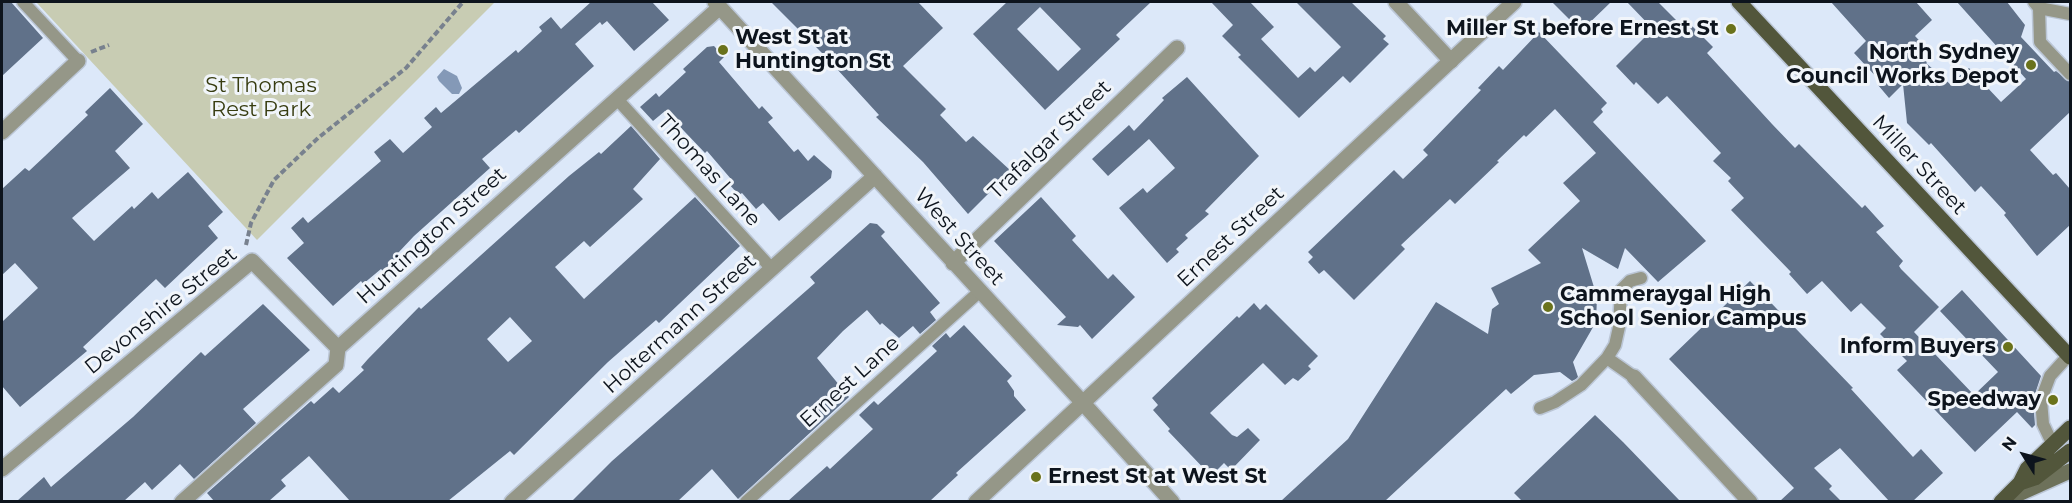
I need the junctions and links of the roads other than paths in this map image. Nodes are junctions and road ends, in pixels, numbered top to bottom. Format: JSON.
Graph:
{"nodes":[{"id":1,"x":23,"y":2,"type":"edge"},
{"id":2,"x":1396,"y":2,"type":"edge"},
{"id":3,"x":1514,"y":2,"type":"edge"},
{"id":4,"x":1739,"y":2,"type":"edge"},
{"id":5,"x":718,"y":4,"type":"edge"},
{"id":6,"x":2037,"y":5,"type":"edge"},
{"id":7,"x":2070,"y":14,"type":"edge"},
{"id":8,"x":1177,"y":48,"type":"dead end"},
{"id":9,"x":78,"y":61,"type":"joint"},
{"id":10,"x":1451,"y":61,"type":"junction"},
{"id":11,"x":2070,"y":74,"type":"edge"},
{"id":12,"x":617,"y":99,"type":"junction"},
{"id":13,"x":2,"y":132,"type":"edge"},
{"id":14,"x":875,"y":176,"type":"junction"},
{"id":15,"x":953,"y":262,"type":"junction"},
{"id":16,"x":772,"y":269,"type":"junction"},
{"id":17,"x":1641,"y":278,"type":"dead end"},
{"id":18,"x":979,"y":292,"type":"junction"},
{"id":19,"x":339,"y":348,"type":"junction"},
{"id":20,"x":2070,"y":356,"type":"edge"},
{"id":21,"x":1607,"y":358,"type":"junction"},
{"id":22,"x":1634,"y":377,"type":"joint"},
{"id":23,"x":1083,"y":403,"type":"junction"},
{"id":24,"x":1540,"y":408,"type":"dead end"},
{"id":25,"x":2070,"y":428,"type":"edge"},
{"id":26,"x":2053,"y":445,"type":"junction"},
{"id":27,"x":2070,"y":451,"type":"edge"},
{"id":28,"x":2,"y":468,"type":"edge"},
{"id":29,"x":2070,"y":471,"type":"edge"},
{"id":30,"x":2020,"y":483,"type":"junction"},
{"id":31,"x":182,"y":501,"type":"edge"},
{"id":32,"x":512,"y":501,"type":"edge"},
{"id":33,"x":746,"y":501,"type":"edge"},
{"id":34,"x":976,"y":501,"type":"edge"},
{"id":35,"x":1172,"y":501,"type":"edge"},
{"id":36,"x":1750,"y":501,"type":"edge"},
{"id":37,"x":2002,"y":501,"type":"edge"}],
"edges":[{"from":1,"to":9,"type":"lane"},
{"from":2,"to":10,"type":"street"},
{"from":3,"to":10,"type":"street","name":"Ernest Street"},
{"from":4,"to":20,"type":"main road","name":"Miller Street"},
{"from":5,"to":12,"type":"street","name":"Huntington Street"},
{"from":5,"to":14,"type":"street","name":"West Street"},
{"from":6,"to":7,"type":"lane"},
{"from":6,"to":11,"type":"lane"},
{"from":8,"to":15,"type":"street","name":"Trafalgar Street"},
{"from":9,"to":13,"type":"street"},
{"from":10,"to":23,"type":"street","name":"Ernest Street"},
{"from":12,"to":16,"type":"lane","name":"Thomas Lane"},
{"from":12,"to":19,"type":"street","name":"Huntington Street"},
{"from":14,"to":15,"type":"street","name":"West Street"},
{"from":14,"to":16,"type":"street","name":"Holtermann Street"},
{"from":15,"to":18,"type":"street","name":"West Street"},
{"from":16,"to":32,"type":"street","name":"Holtermann Street"},
{"from":17,"to":21,"type":"lane"},
{"from":18,"to":23,"type":"street","name":"West Street"},
{"from":18,"to":33,"type":"lane","name":"Ernest Lane"},
{"from":19,"to":28,"type":"street","name":"Devonshire Street"},
{"from":19,"to":31,"type":"street","name":"Huntington Street"},
{"from":20,"to":26,"type":"lane"},
{"from":21,"to":22,"type":"lane"},
{"from":21,"to":24,"type":"lane"},
{"from":22,"to":36,"type":"street"},
{"from":23,"to":34,"type":"street","name":"Ernest Street"},
{"from":23,"to":35,"type":"street","name":"West Street"},
{"from":25,"to":26,"type":"main road"},
{"from":26,"to":30,"type":"main road"},
{"from":27,"to":30,"type":"main road"},
{"from":29,"to":37,"type":"main road"},
{"from":30,"to":37,"type":"main road"}]}
